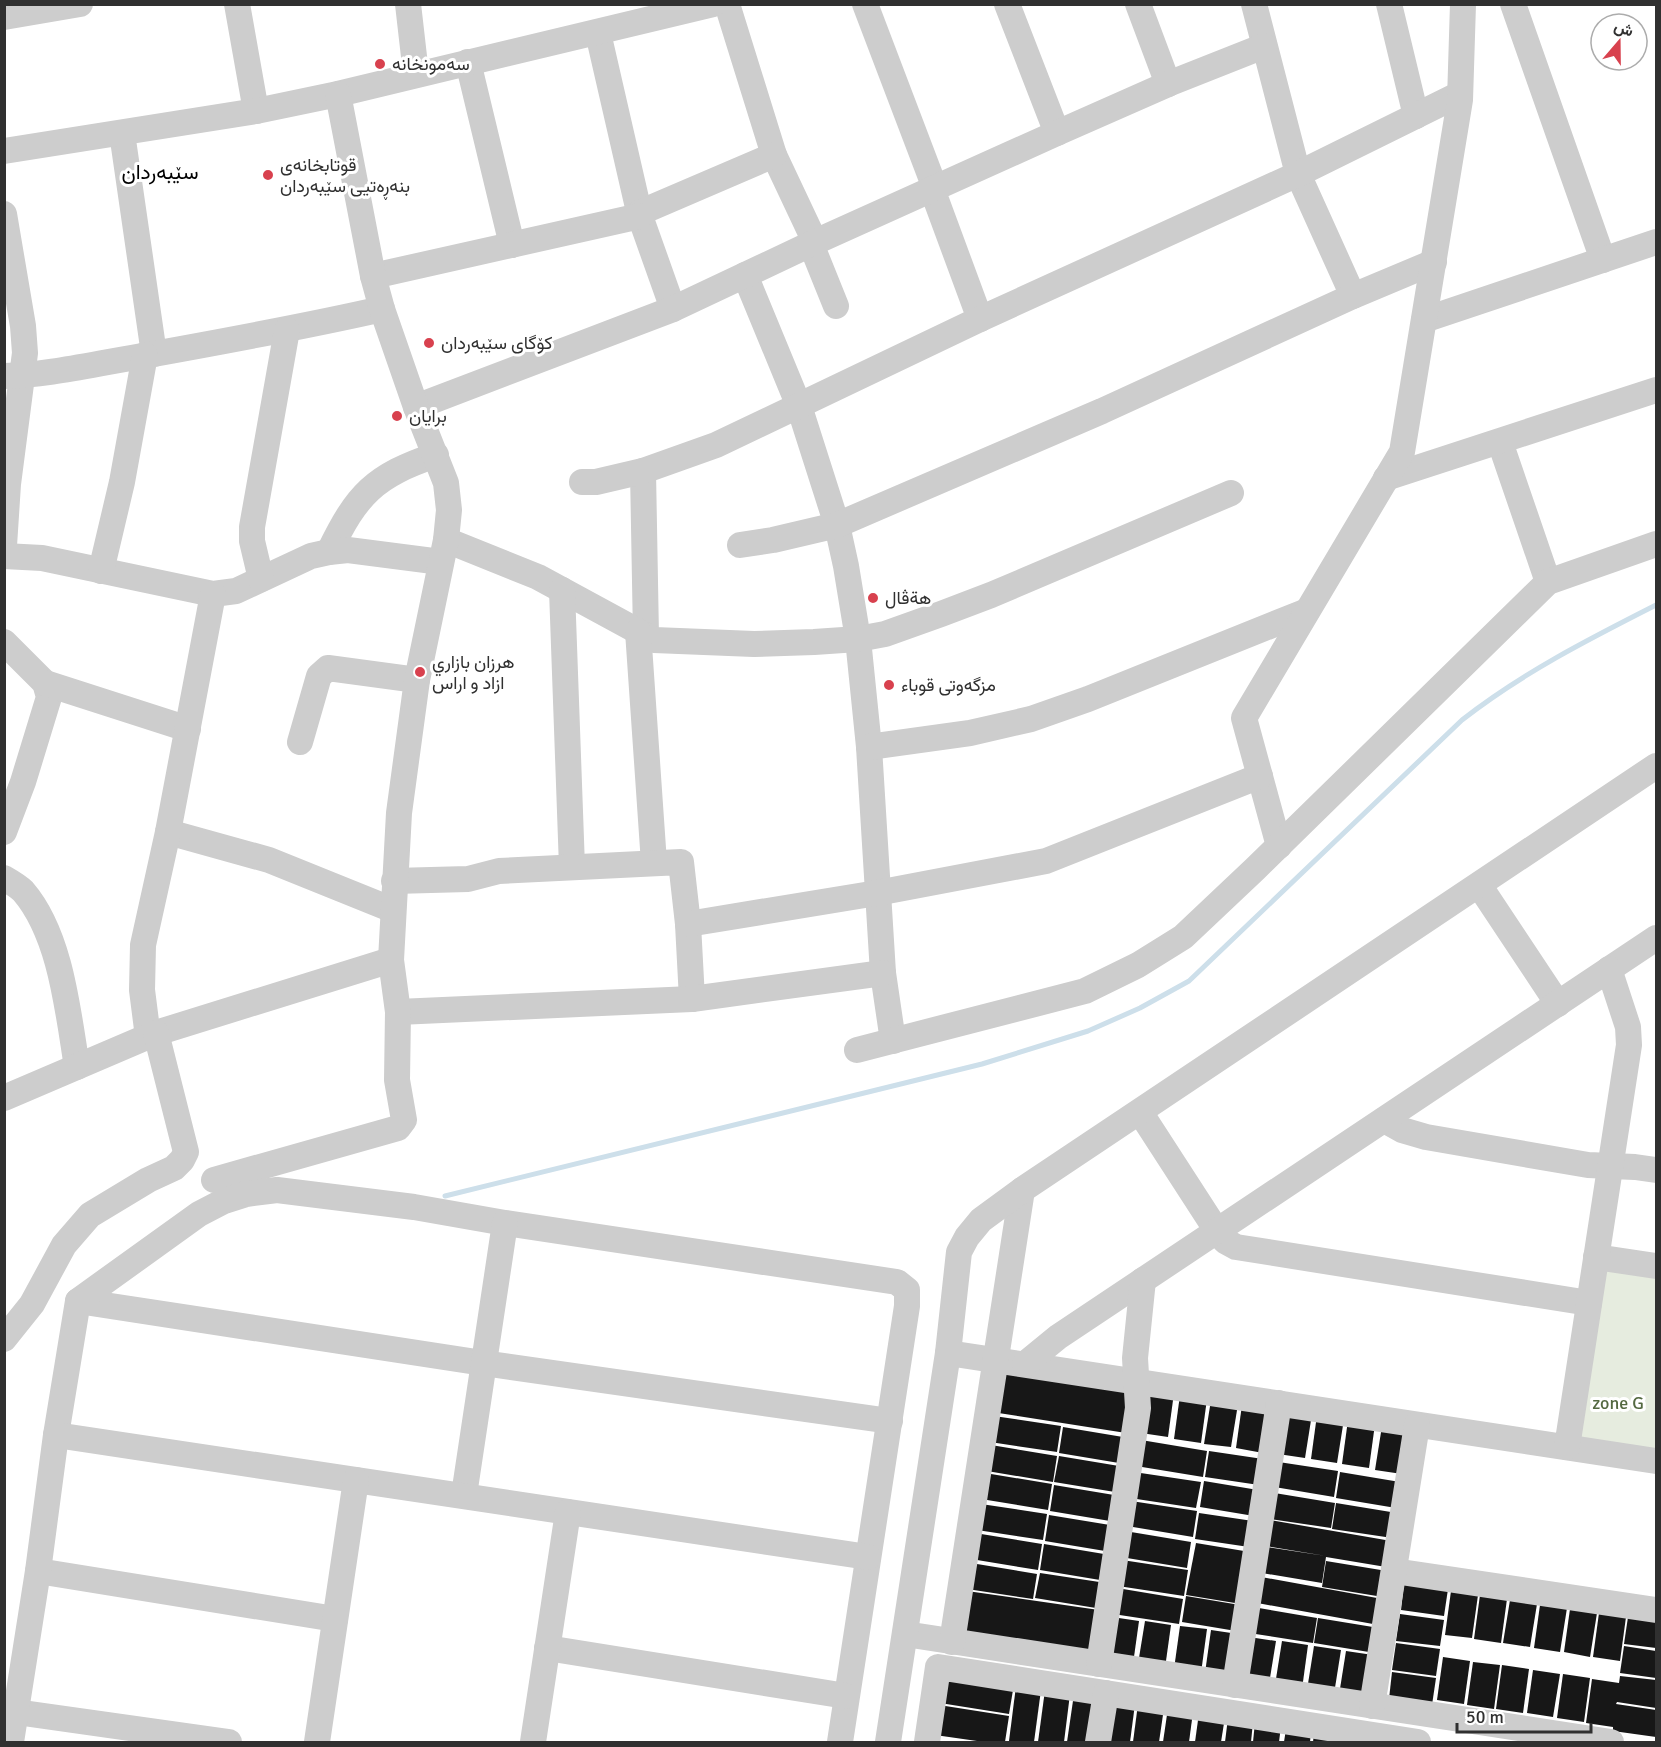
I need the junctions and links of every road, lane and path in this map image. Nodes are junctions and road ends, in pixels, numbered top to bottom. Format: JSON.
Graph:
{"nodes":[{"id":1,"x":80,"y":4,"type":"edge"},
{"id":2,"x":237,"y":4,"type":"edge"},
{"id":3,"x":408,"y":4,"type":"edge"},
{"id":4,"x":713,"y":4,"type":"edge"},
{"id":5,"x":727,"y":4,"type":"edge"},
{"id":6,"x":865,"y":4,"type":"edge"},
{"id":7,"x":1007,"y":4,"type":"edge"},
{"id":8,"x":1138,"y":4,"type":"edge"},
{"id":9,"x":1254,"y":4,"type":"edge"},
{"id":10,"x":1389,"y":4,"type":"edge"},
{"id":11,"x":1462,"y":4,"type":"edge"},
{"id":12,"x":1513,"y":4,"type":"edge"},
{"id":13,"x":4,"y":17,"type":"edge"},
{"id":14,"x":598,"y":33,"type":"junction"},
{"id":15,"x":1264,"y":46,"type":"junction"},
{"id":16,"x":468,"y":62,"type":"junction"},
{"id":17,"x":416,"y":74,"type":"junction"},
{"id":18,"x":1168,"y":84,"type":"junction"},
{"id":19,"x":338,"y":94,"type":"junction"},
{"id":20,"x":1460,"y":94,"type":"junction"},
{"id":21,"x":255,"y":111,"type":"junction"},
{"id":22,"x":1416,"y":116,"type":"junction"},
{"id":23,"x":122,"y":133,"type":"junction"},
{"id":24,"x":1058,"y":133,"type":"junction"},
{"id":25,"x":4,"y":151,"type":"edge"},
{"id":26,"x":774,"y":155,"type":"junction"},
{"id":27,"x":1298,"y":174,"type":"junction"},
{"id":28,"x":934,"y":188,"type":"junction"},
{"id":29,"x":4,"y":214,"type":"edge"},
{"id":30,"x":639,"y":215,"type":"junction"},
{"id":31,"x":1656,"y":242,"type":"edge"},
{"id":32,"x":813,"y":243,"type":"junction"},
{"id":33,"x":512,"y":245,"type":"junction"},
{"id":34,"x":1603,"y":260,"type":"junction"},
{"id":35,"x":1434,"y":262,"type":"junction"},
{"id":36,"x":745,"y":275,"type":"junction"},
{"id":37,"x":373,"y":276,"type":"junction"},
{"id":38,"x":1353,"y":296,"type":"junction"},
{"id":39,"x":836,"y":306,"type":"dead end"},
{"id":40,"x":382,"y":309,"type":"junction"},
{"id":41,"x":673,"y":309,"type":"junction"},
{"id":42,"x":980,"y":319,"type":"junction"},
{"id":43,"x":1424,"y":320,"type":"junction"},
{"id":44,"x":287,"y":330,"type":"junction"},
{"id":45,"x":150,"y":354,"type":"junction"},
{"id":46,"x":14,"y":375,"type":"edge"},
{"id":47,"x":1656,"y":390,"type":"edge"},
{"id":48,"x":799,"y":406,"type":"junction"},
{"id":49,"x":416,"y":407,"type":"junction"},
{"id":50,"x":1500,"y":442,"type":"junction"},
{"id":51,"x":436,"y":454,"type":"junction"},
{"id":52,"x":643,"y":471,"type":"junction"},
{"id":53,"x":1386,"y":478,"type":"junction"},
{"id":54,"x":582,"y":482,"type":"dead end"},
{"id":55,"x":1231,"y":493,"type":"dead end"},
{"id":56,"x":837,"y":525,"type":"junction"},
{"id":57,"x":1656,"y":543,"type":"edge"},
{"id":58,"x":740,"y":545,"type":"dead end"},
{"id":59,"x":4,"y":546,"type":"edge"},
{"id":60,"x":443,"y":551,"type":"junction"},
{"id":61,"x":329,"y":552,"type":"junction"},
{"id":62,"x":4,"y":556,"type":"edge"},
{"id":63,"x":100,"y":571,"type":"junction"},
{"id":64,"x":261,"y":579,"type":"junction"},
{"id":65,"x":1548,"y":582,"type":"junction"},
{"id":66,"x":562,"y":590,"type":"junction"},
{"id":67,"x":213,"y":594,"type":"junction"},
{"id":68,"x":1307,"y":611,"type":"junction"},
{"id":69,"x":642,"y":633,"type":"junction"},
{"id":70,"x":858,"y":639,"type":"junction"},
{"id":71,"x":4,"y":642,"type":"edge"},
{"id":72,"x":417,"y":680,"type":"junction"},
{"id":73,"x":45,"y":683,"type":"junction"},
{"id":74,"x":188,"y":729,"type":"junction"},
{"id":75,"x":300,"y":742,"type":"dead end"},
{"id":76,"x":869,"y":747,"type":"junction"},
{"id":77,"x":1656,"y":766,"type":"edge"},
{"id":78,"x":1260,"y":776,"type":"junction"},
{"id":79,"x":4,"y":832,"type":"edge"},
{"id":80,"x":168,"y":832,"type":"junction"},
{"id":81,"x":1279,"y":846,"type":"junction"},
{"id":82,"x":654,"y":863,"type":"junction"},
{"id":83,"x":572,"y":867,"type":"junction"},
{"id":84,"x":4,"y":878,"type":"edge"},
{"id":85,"x":394,"y":881,"type":"junction"},
{"id":86,"x":1479,"y":885,"type":"junction"},
{"id":87,"x":877,"y":893,"type":"junction"},
{"id":88,"x":393,"y":910,"type":"junction"},
{"id":89,"x":688,"y":924,"type":"junction"},
{"id":90,"x":1656,"y":938,"type":"edge"},
{"id":91,"x":391,"y":960,"type":"junction"},
{"id":92,"x":1609,"y":969,"type":"junction"},
{"id":93,"x":883,"y":973,"type":"junction"},
{"id":94,"x":692,"y":999,"type":"junction"},
{"id":95,"x":1558,"y":1004,"type":"junction"},
{"id":96,"x":398,"y":1012,"type":"junction"},
{"id":97,"x":152,"y":1035,"type":"junction"},
{"id":98,"x":893,"y":1041,"type":"junction"},
{"id":99,"x":857,"y":1050,"type":"dead end"},
{"id":100,"x":77,"y":1067,"type":"junction"},
{"id":101,"x":4,"y":1098,"type":"edge"},
{"id":102,"x":1140,"y":1112,"type":"junction"},
{"id":103,"x":1384,"y":1120,"type":"junction"},
{"id":104,"x":1610,"y":1166,"type":"junction"},
{"id":105,"x":1656,"y":1170,"type":"edge"},
{"id":106,"x":214,"y":1180,"type":"dead end"},
{"id":107,"x":1022,"y":1190,"type":"junction"},
{"id":108,"x":505,"y":1223,"type":"junction"},
{"id":109,"x":1217,"y":1231,"type":"junction"},
{"id":110,"x":1596,"y":1257,"type":"junction"},
{"id":111,"x":1656,"y":1266,"type":"edge"},
{"id":112,"x":1143,"y":1280,"type":"junction"},
{"id":113,"x":78,"y":1301,"type":"junction"},
{"id":114,"x":1589,"y":1303,"type":"junction"},
{"id":115,"x":4,"y":1339,"type":"edge"},
{"id":116,"x":948,"y":1353,"type":"junction"},
{"id":117,"x":996,"y":1360,"type":"junction"},
{"id":118,"x":483,"y":1363,"type":"junction"},
{"id":119,"x":1025,"y":1364,"type":"junction"},
{"id":120,"x":1136,"y":1382,"type":"junction"},
{"id":121,"x":1279,"y":1403,"type":"junction"},
{"id":122,"x":890,"y":1421,"type":"junction"},
{"id":123,"x":1417,"y":1425,"type":"junction"},
{"id":124,"x":56,"y":1435,"type":"junction"},
{"id":125,"x":1567,"y":1447,"type":"junction"},
{"id":126,"x":1656,"y":1461,"type":"edge"},
{"id":127,"x":356,"y":1480,"type":"junction"},
{"id":128,"x":464,"y":1495,"type":"junction"},
{"id":129,"x":568,"y":1512,"type":"junction"},
{"id":130,"x":867,"y":1557,"type":"junction"},
{"id":131,"x":38,"y":1571,"type":"junction"},
{"id":132,"x":1394,"y":1572,"type":"junction"},
{"id":133,"x":1656,"y":1610,"type":"edge"},
{"id":134,"x":335,"y":1619,"type":"junction"},
{"id":135,"x":905,"y":1634,"type":"junction"},
{"id":136,"x":952,"y":1642,"type":"junction"},
{"id":137,"x":547,"y":1648,"type":"junction"},
{"id":138,"x":1100,"y":1664,"type":"junction"},
{"id":139,"x":1235,"y":1685,"type":"junction"},
{"id":140,"x":1106,"y":1693,"type":"junction"},
{"id":141,"x":846,"y":1696,"type":"junction"},
{"id":142,"x":1372,"y":1706,"type":"junction"},
{"id":143,"x":16,"y":1712,"type":"junction"},
{"id":144,"x":1284,"y":1732,"type":"edge"},
{"id":145,"x":11,"y":1743,"type":"edge"},
{"id":146,"x":229,"y":1743,"type":"edge"},
{"id":147,"x":317,"y":1743,"type":"edge"},
{"id":148,"x":534,"y":1743,"type":"edge"},
{"id":149,"x":840,"y":1743,"type":"edge"},
{"id":150,"x":888,"y":1743,"type":"edge"},
{"id":151,"x":927,"y":1743,"type":"edge"},
{"id":152,"x":1098,"y":1743,"type":"edge"},
{"id":153,"x":1418,"y":1743,"type":"edge"},
{"id":154,"x":1611,"y":1743,"type":"edge"}],
"edges":[{"from":1,"to":13,"type":"street"},
{"from":2,"to":21,"type":"street"},
{"from":3,"to":17,"type":"street"},
{"from":4,"to":14,"type":"street"},
{"from":5,"to":26,"type":"street"},
{"from":6,"to":28,"type":"street"},
{"from":7,"to":24,"type":"street"},
{"from":8,"to":18,"type":"street"},
{"from":9,"to":15,"type":"street"},
{"from":10,"to":22,"type":"street"},
{"from":11,"to":20,"type":"street"},
{"from":12,"to":34,"type":"street"},
{"from":14,"to":16,"type":"street"},
{"from":14,"to":30,"type":"street"},
{"from":15,"to":18,"type":"street"},
{"from":15,"to":27,"type":"street"},
{"from":16,"to":17,"type":"street"},
{"from":16,"to":33,"type":"street"},
{"from":17,"to":19,"type":"street"},
{"from":18,"to":24,"type":"street"},
{"from":19,"to":21,"type":"street"},
{"from":19,"to":37,"type":"street"},
{"from":20,"to":22,"type":"street"},
{"from":20,"to":35,"type":"street"},
{"from":21,"to":23,"type":"street"},
{"from":22,"to":27,"type":"street"},
{"from":23,"to":25,"type":"street"},
{"from":23,"to":45,"type":"street"},
{"from":24,"to":28,"type":"street"},
{"from":26,"to":30,"type":"street"},
{"from":26,"to":32,"type":"street"},
{"from":27,"to":38,"type":"street"},
{"from":27,"to":42,"type":"street"},
{"from":28,"to":32,"type":"street"},
{"from":28,"to":42,"type":"street"},
{"from":29,"to":46,"type":"street"},
{"from":30,"to":33,"type":"street"},
{"from":30,"to":41,"type":"street"},
{"from":31,"to":34,"type":"street"},
{"from":32,"to":36,"type":"street"},
{"from":32,"to":39,"type":"street"},
{"from":33,"to":37,"type":"street"},
{"from":34,"to":43,"type":"street"},
{"from":35,"to":38,"type":"street"},
{"from":35,"to":43,"type":"street"},
{"from":36,"to":41,"type":"street"},
{"from":36,"to":48,"type":"street"},
{"from":37,"to":40,"type":"street"},
{"from":38,"to":56,"type":"street"},
{"from":40,"to":44,"type":"street"},
{"from":40,"to":49,"type":"street"},
{"from":41,"to":49,"type":"street"},
{"from":42,"to":48,"type":"street"},
{"from":43,"to":53,"type":"street"},
{"from":44,"to":45,"type":"street"},
{"from":44,"to":64,"type":"street"},
{"from":45,"to":46,"type":"street"},
{"from":45,"to":63,"type":"street"},
{"from":46,"to":59,"type":"street"},
{"from":47,"to":50,"type":"street"},
{"from":48,"to":52,"type":"street"},
{"from":48,"to":56,"type":"street"},
{"from":49,"to":51,"type":"street"},
{"from":50,"to":53,"type":"street"},
{"from":50,"to":65,"type":"street"},
{"from":51,"to":60,"type":"street"},
{"from":51,"to":61,"type":"street"},
{"from":52,"to":54,"type":"street"},
{"from":52,"to":69,"type":"street"},
{"from":53,"to":68,"type":"street"},
{"from":55,"to":70,"type":"street"},
{"from":56,"to":58,"type":"street"},
{"from":56,"to":70,"type":"street"},
{"from":57,"to":65,"type":"street"},
{"from":60,"to":61,"type":"street"},
{"from":60,"to":66,"type":"street"},
{"from":60,"to":72,"type":"street"},
{"from":61,"to":64,"type":"street"},
{"from":62,"to":63,"type":"street"},
{"from":63,"to":67,"type":"street"},
{"from":64,"to":67,"type":"street"},
{"from":65,"to":81,"type":"street"},
{"from":66,"to":69,"type":"street"},
{"from":66,"to":83,"type":"street"},
{"from":67,"to":74,"type":"street"},
{"from":68,"to":76,"type":"street"},
{"from":68,"to":78,"type":"street"},
{"from":69,"to":70,"type":"street"},
{"from":69,"to":82,"type":"street"},
{"from":70,"to":76,"type":"street"},
{"from":71,"to":73,"type":"street"},
{"from":72,"to":75,"type":"street"},
{"from":72,"to":85,"type":"street"},
{"from":73,"to":74,"type":"street"},
{"from":73,"to":79,"type":"street"},
{"from":74,"to":80,"type":"street"},
{"from":76,"to":87,"type":"street"},
{"from":77,"to":86,"type":"street"},
{"from":78,"to":81,"type":"street"},
{"from":78,"to":87,"type":"street"},
{"from":80,"to":88,"type":"street"},
{"from":80,"to":97,"type":"street"},
{"from":81,"to":98,"type":"street"},
{"from":82,"to":83,"type":"street"},
{"from":82,"to":89,"type":"street"},
{"from":83,"to":85,"type":"street"},
{"from":84,"to":100,"type":"street"},
{"from":85,"to":88,"type":"street"},
{"from":86,"to":95,"type":"street"},
{"from":86,"to":102,"type":"street"},
{"from":87,"to":89,"type":"street"},
{"from":87,"to":93,"type":"street"},
{"from":88,"to":91,"type":"street"},
{"from":89,"to":94,"type":"street"},
{"from":90,"to":92,"type":"street"},
{"from":91,"to":96,"type":"street"},
{"from":91,"to":97,"type":"street"},
{"from":92,"to":95,"type":"street"},
{"from":92,"to":104,"type":"street"},
{"from":93,"to":94,"type":"street"},
{"from":93,"to":98,"type":"street"},
{"from":94,"to":96,"type":"street"},
{"from":95,"to":103,"type":"street"},
{"from":96,"to":106,"type":"street"},
{"from":97,"to":100,"type":"street"},
{"from":97,"to":115,"type":"street"},
{"from":98,"to":99,"type":"street"},
{"from":100,"to":101,"type":"street"},
{"from":102,"to":107,"type":"street"},
{"from":102,"to":109,"type":"street"},
{"from":103,"to":104,"type":"street"},
{"from":103,"to":109,"type":"street"},
{"from":104,"to":105,"type":"street"},
{"from":104,"to":110,"type":"street"},
{"from":107,"to":116,"type":"street"},
{"from":107,"to":117,"type":"street"},
{"from":108,"to":113,"type":"street"},
{"from":108,"to":118,"type":"street"},
{"from":108,"to":122,"type":"street"},
{"from":109,"to":112,"type":"street"},
{"from":109,"to":114,"type":"street"},
{"from":110,"to":111,"type":"street"},
{"from":110,"to":114,"type":"street"},
{"from":112,"to":119,"type":"street"},
{"from":112,"to":120,"type":"street"},
{"from":113,"to":118,"type":"street"},
{"from":113,"to":124,"type":"street"},
{"from":114,"to":125,"type":"street"},
{"from":116,"to":117,"type":"street"},
{"from":116,"to":135,"type":"street"},
{"from":117,"to":119,"type":"street"},
{"from":117,"to":136,"type":"street"},
{"from":118,"to":122,"type":"street"},
{"from":118,"to":128,"type":"street"},
{"from":119,"to":120,"type":"street"},
{"from":120,"to":121,"type":"street"},
{"from":120,"to":138,"type":"street"},
{"from":121,"to":123,"type":"street"},
{"from":121,"to":139,"type":"street"},
{"from":122,"to":130,"type":"street"},
{"from":123,"to":125,"type":"street"},
{"from":123,"to":132,"type":"street"},
{"from":124,"to":127,"type":"street"},
{"from":124,"to":131,"type":"street"},
{"from":125,"to":126,"type":"street"},
{"from":127,"to":128,"type":"street"},
{"from":127,"to":134,"type":"street"},
{"from":128,"to":129,"type":"street"},
{"from":129,"to":130,"type":"street"},
{"from":129,"to":137,"type":"street"},
{"from":130,"to":141,"type":"street"},
{"from":131,"to":134,"type":"street"},
{"from":131,"to":143,"type":"street"},
{"from":132,"to":133,"type":"street"},
{"from":132,"to":142,"type":"street"},
{"from":134,"to":147,"type":"street"},
{"from":135,"to":136,"type":"street"},
{"from":135,"to":150,"type":"street"},
{"from":136,"to":138,"type":"street"},
{"from":137,"to":141,"type":"street"},
{"from":137,"to":148,"type":"street"},
{"from":138,"to":139,"type":"street"},
{"from":139,"to":142,"type":"street"},
{"from":140,"to":144,"type":"street"},
{"from":140,"to":151,"type":"street"},
{"from":140,"to":152,"type":"street"},
{"from":141,"to":149,"type":"street"},
{"from":142,"to":154,"type":"street"},
{"from":143,"to":145,"type":"street"},
{"from":143,"to":146,"type":"street"},
{"from":144,"to":153,"type":"street"}]}
